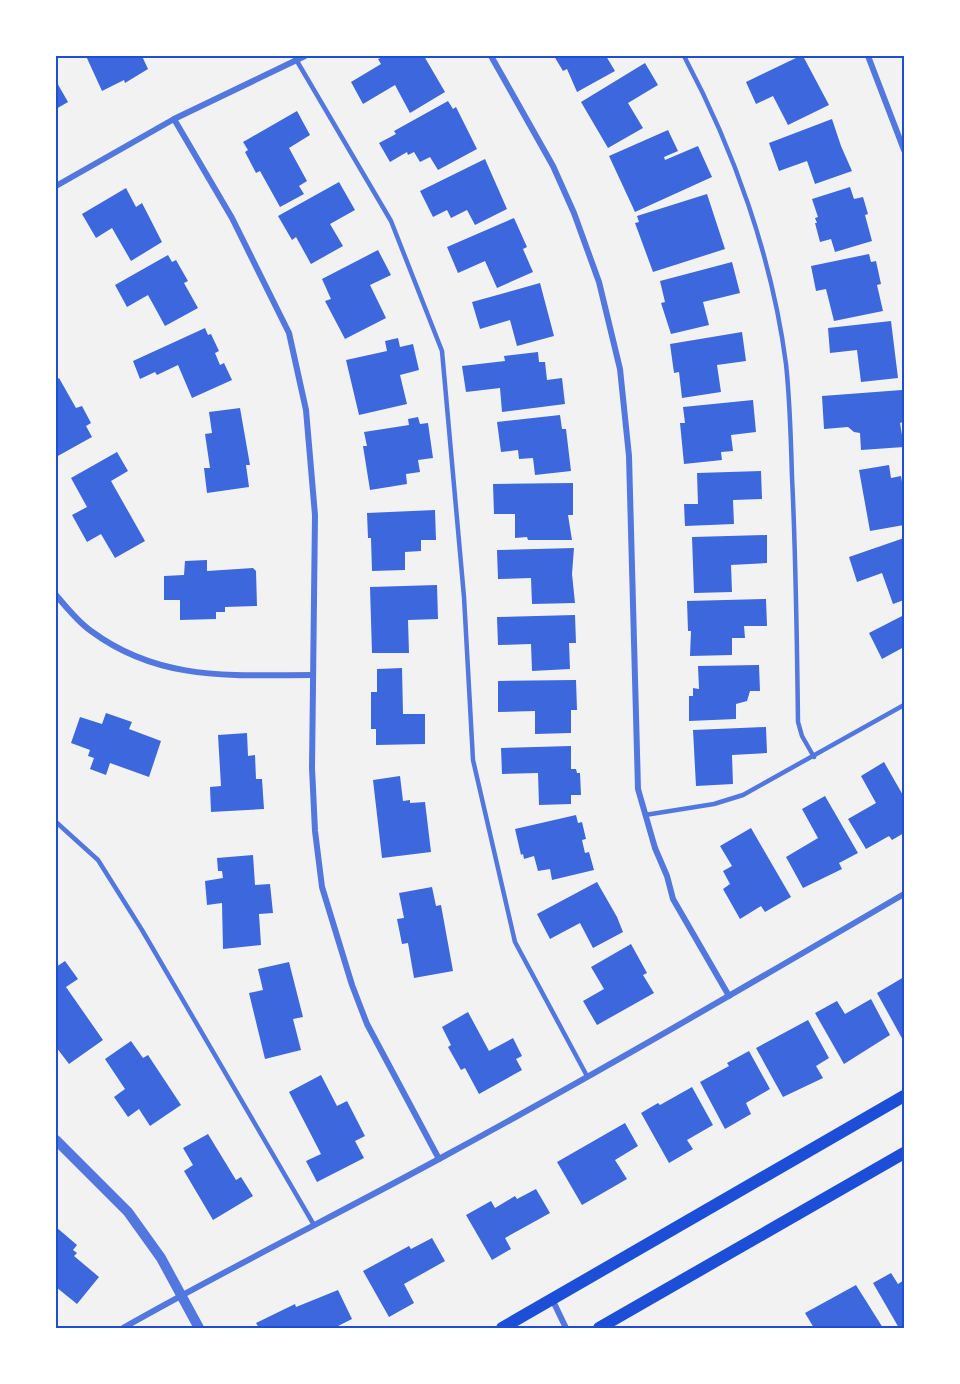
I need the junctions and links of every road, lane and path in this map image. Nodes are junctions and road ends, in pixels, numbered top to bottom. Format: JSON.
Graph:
{"nodes":[{"id":1,"x":304,"y":56,"type":"edge"},
{"id":2,"x":491,"y":56,"type":"edge"},
{"id":3,"x":684,"y":56,"type":"edge"},
{"id":4,"x":868,"y":56,"type":"edge"},
{"id":5,"x":295,"y":58,"type":"edge"},
{"id":6,"x":174,"y":119,"type":"junction"},
{"id":7,"x":904,"y":150,"type":"edge"},
{"id":8,"x":56,"y":186,"type":"edge"},
{"id":9,"x":56,"y":595,"type":"edge"},
{"id":10,"x":313,"y":675,"type":"junction"},
{"id":11,"x":904,"y":705,"type":"edge"},
{"id":12,"x":814,"y":757,"type":"junction"},
{"id":13,"x":645,"y":815,"type":"junction"},
{"id":14,"x":56,"y":822,"type":"edge"},
{"id":15,"x":904,"y":894,"type":"edge"},
{"id":16,"x":729,"y":996,"type":"junction"},
{"id":17,"x":587,"y":1076,"type":"junction"},
{"id":18,"x":904,"y":1096,"type":"edge"},
{"id":19,"x":56,"y":1140,"type":"edge"},
{"id":20,"x":904,"y":1154,"type":"edge"},
{"id":21,"x":439,"y":1159,"type":"junction"},
{"id":22,"x":314,"y":1225,"type":"junction"},
{"id":23,"x":182,"y":1295,"type":"junction"},
{"id":24,"x":552,"y":1299,"type":"junction"},
{"id":25,"x":123,"y":1329,"type":"edge"},
{"id":26,"x":199,"y":1329,"type":"edge"},
{"id":27,"x":502,"y":1329,"type":"edge"},
{"id":28,"x":566,"y":1329,"type":"edge"},
{"id":29,"x":599,"y":1329,"type":"edge"}],
"edges":[{"from":1,"to":5,"type":"street"},
{"from":2,"to":13,"type":"street"},
{"from":3,"to":12,"type":"lane"},
{"from":4,"to":7,"type":"street"},
{"from":5,"to":6,"type":"street"},
{"from":5,"to":17,"type":"lane"},
{"from":6,"to":8,"type":"street"},
{"from":6,"to":10,"type":"street"},
{"from":9,"to":10,"type":"street"},
{"from":10,"to":21,"type":"street"},
{"from":11,"to":12,"type":"lane"},
{"from":12,"to":13,"type":"lane"},
{"from":13,"to":16,"type":"street"},
{"from":14,"to":22,"type":"lane"},
{"from":15,"to":16,"type":"street"},
{"from":16,"to":17,"type":"street"},
{"from":17,"to":21,"type":"street"},
{"from":18,"to":24,"type":"main road"},
{"from":19,"to":23,"type":"street"},
{"from":20,"to":29,"type":"main road"},
{"from":21,"to":22,"type":"street"},
{"from":22,"to":23,"type":"street"},
{"from":23,"to":25,"type":"street"},
{"from":23,"to":26,"type":"street"},
{"from":24,"to":27,"type":"main road"},
{"from":24,"to":28,"type":"street"}]}
